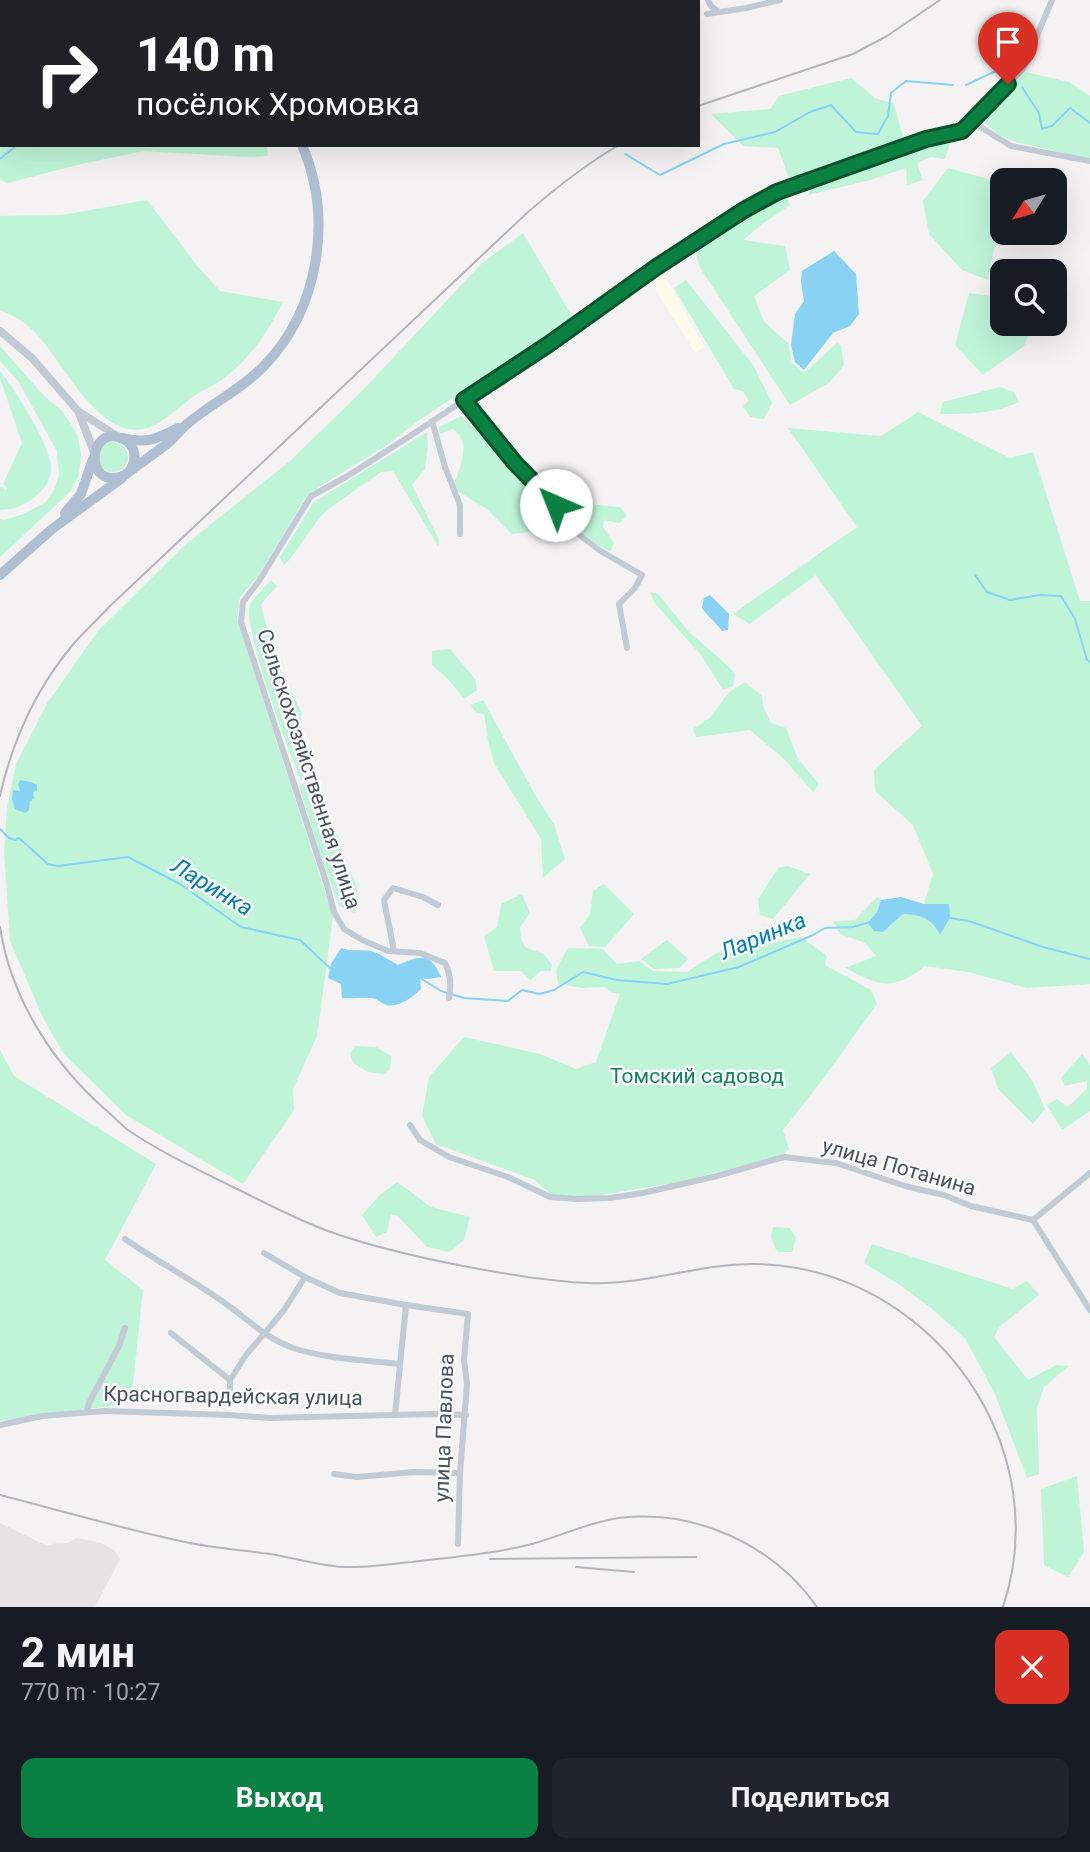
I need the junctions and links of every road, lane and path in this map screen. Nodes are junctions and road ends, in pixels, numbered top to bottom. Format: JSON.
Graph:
{"nodes":[{"id":1,"x":708,"y":0,"type":"edge"},
{"id":2,"x":780,"y":0,"type":"edge"},
{"id":3,"x":1052,"y":0,"type":"edge"},
{"id":4,"x":719,"y":12,"type":"junction"},
{"id":5,"x":707,"y":14,"type":"dead end"},
{"id":6,"x":972,"y":120,"type":"junction"},
{"id":7,"x":303,"y":147,"type":"edge"},
{"id":8,"x":1090,"y":161,"type":"edge"},
{"id":9,"x":0,"y":331,"type":"edge"},
{"id":10,"x":464,"y":400,"type":"junction"},
{"id":11,"x":78,"y":411,"type":"junction"},
{"id":12,"x":432,"y":421,"type":"junction"},
{"id":13,"x":186,"y":424,"type":"junction"},
{"id":14,"x":119,"y":437,"type":"junction"},
{"id":15,"x":94,"y":455,"type":"junction"},
{"id":16,"x":127,"y":474,"type":"junction"},
{"id":17,"x":52,"y":529,"type":"junction"},
{"id":18,"x":460,"y":534,"type":"dead end"},
{"id":19,"x":0,"y":575,"type":"edge"},
{"id":20,"x":627,"y":648,"type":"dead end"},
{"id":21,"x":438,"y":905,"type":"dead end"},
{"id":22,"x":394,"y":951,"type":"junction"},
{"id":23,"x":449,"y":998,"type":"dead end"},
{"id":24,"x":410,"y":1125,"type":"dead end"},
{"id":25,"x":1090,"y":1172,"type":"edge"},
{"id":26,"x":1033,"y":1220,"type":"junction"},
{"id":27,"x":125,"y":1239,"type":"dead end"},
{"id":28,"x":264,"y":1254,"type":"dead end"},
{"id":29,"x":305,"y":1277,"type":"junction"},
{"id":30,"x":406,"y":1305,"type":"junction"},
{"id":31,"x":1090,"y":1310,"type":"edge"},
{"id":32,"x":125,"y":1328,"type":"dead end"},
{"id":33,"x":171,"y":1333,"type":"dead end"},
{"id":34,"x":264,"y":1335,"type":"junction"},
{"id":35,"x":400,"y":1364,"type":"junction"},
{"id":36,"x":230,"y":1380,"type":"junction"},
{"id":37,"x":230,"y":1395,"type":"dead end"},
{"id":38,"x":87,"y":1411,"type":"junction"},
{"id":39,"x":396,"y":1415,"type":"junction"},
{"id":40,"x":466,"y":1415,"type":"junction"},
{"id":41,"x":0,"y":1425,"type":"edge"},
{"id":42,"x":460,"y":1472,"type":"junction"},
{"id":43,"x":334,"y":1474,"type":"dead end"},
{"id":44,"x":458,"y":1544,"type":"dead end"}],
"edges":[{"from":1,"to":4,"type":"street"},
{"from":2,"to":4,"type":"street"},
{"from":3,"to":6,"type":"street"},
{"from":4,"to":5,"type":"street"},
{"from":6,"to":8,"type":"street"},
{"from":6,"to":10,"type":"street"},
{"from":7,"to":13,"type":"main road"},
{"from":9,"to":11,"type":"street"},
{"from":10,"to":12,"type":"street"},
{"from":10,"to":20,"type":"street"},
{"from":11,"to":14,"type":"street"},
{"from":11,"to":15,"type":"street"},
{"from":12,"to":18,"type":"street"},
{"from":12,"to":22,"type":"street","name":"Сельскохозяйственная улица"},
{"from":13,"to":14,"type":"main road"},
{"from":13,"to":16,"type":"main road"},
{"from":14,"to":15,"type":"main road"},
{"from":14,"to":16,"type":"main road"},
{"from":15,"to":16,"type":"main road"},
{"from":15,"to":17,"type":"main road"},
{"from":16,"to":17,"type":"main road"},
{"from":17,"to":19,"type":"main road"},
{"from":21,"to":22,"type":"street"},
{"from":22,"to":23,"type":"street","name":"Сельскохозяйственная улица"},
{"from":24,"to":26,"type":"street","name":"улица Потанина"},
{"from":25,"to":26,"type":"street"},
{"from":26,"to":31,"type":"street"},
{"from":27,"to":34,"type":"street"},
{"from":28,"to":29,"type":"street"},
{"from":29,"to":30,"type":"street"},
{"from":29,"to":34,"type":"street"},
{"from":30,"to":35,"type":"street"},
{"from":30,"to":40,"type":"street","name":"улица Павлова"},
{"from":32,"to":38,"type":"street"},
{"from":33,"to":36,"type":"street","name":"Красногвардейская улица"},
{"from":34,"to":35,"type":"street"},
{"from":34,"to":36,"type":"street"},
{"from":35,"to":39,"type":"street"},
{"from":36,"to":37,"type":"street"},
{"from":38,"to":39,"type":"street","name":"Красногвардейская улица"},
{"from":38,"to":41,"type":"street","name":"Красногвардейская улица"},
{"from":39,"to":40,"type":"street","name":"Красногвардейская улица"},
{"from":40,"to":42,"type":"street","name":"улица Павлова"},
{"from":42,"to":43,"type":"street"},
{"from":42,"to":44,"type":"street","name":"улица Павлова"}]}
